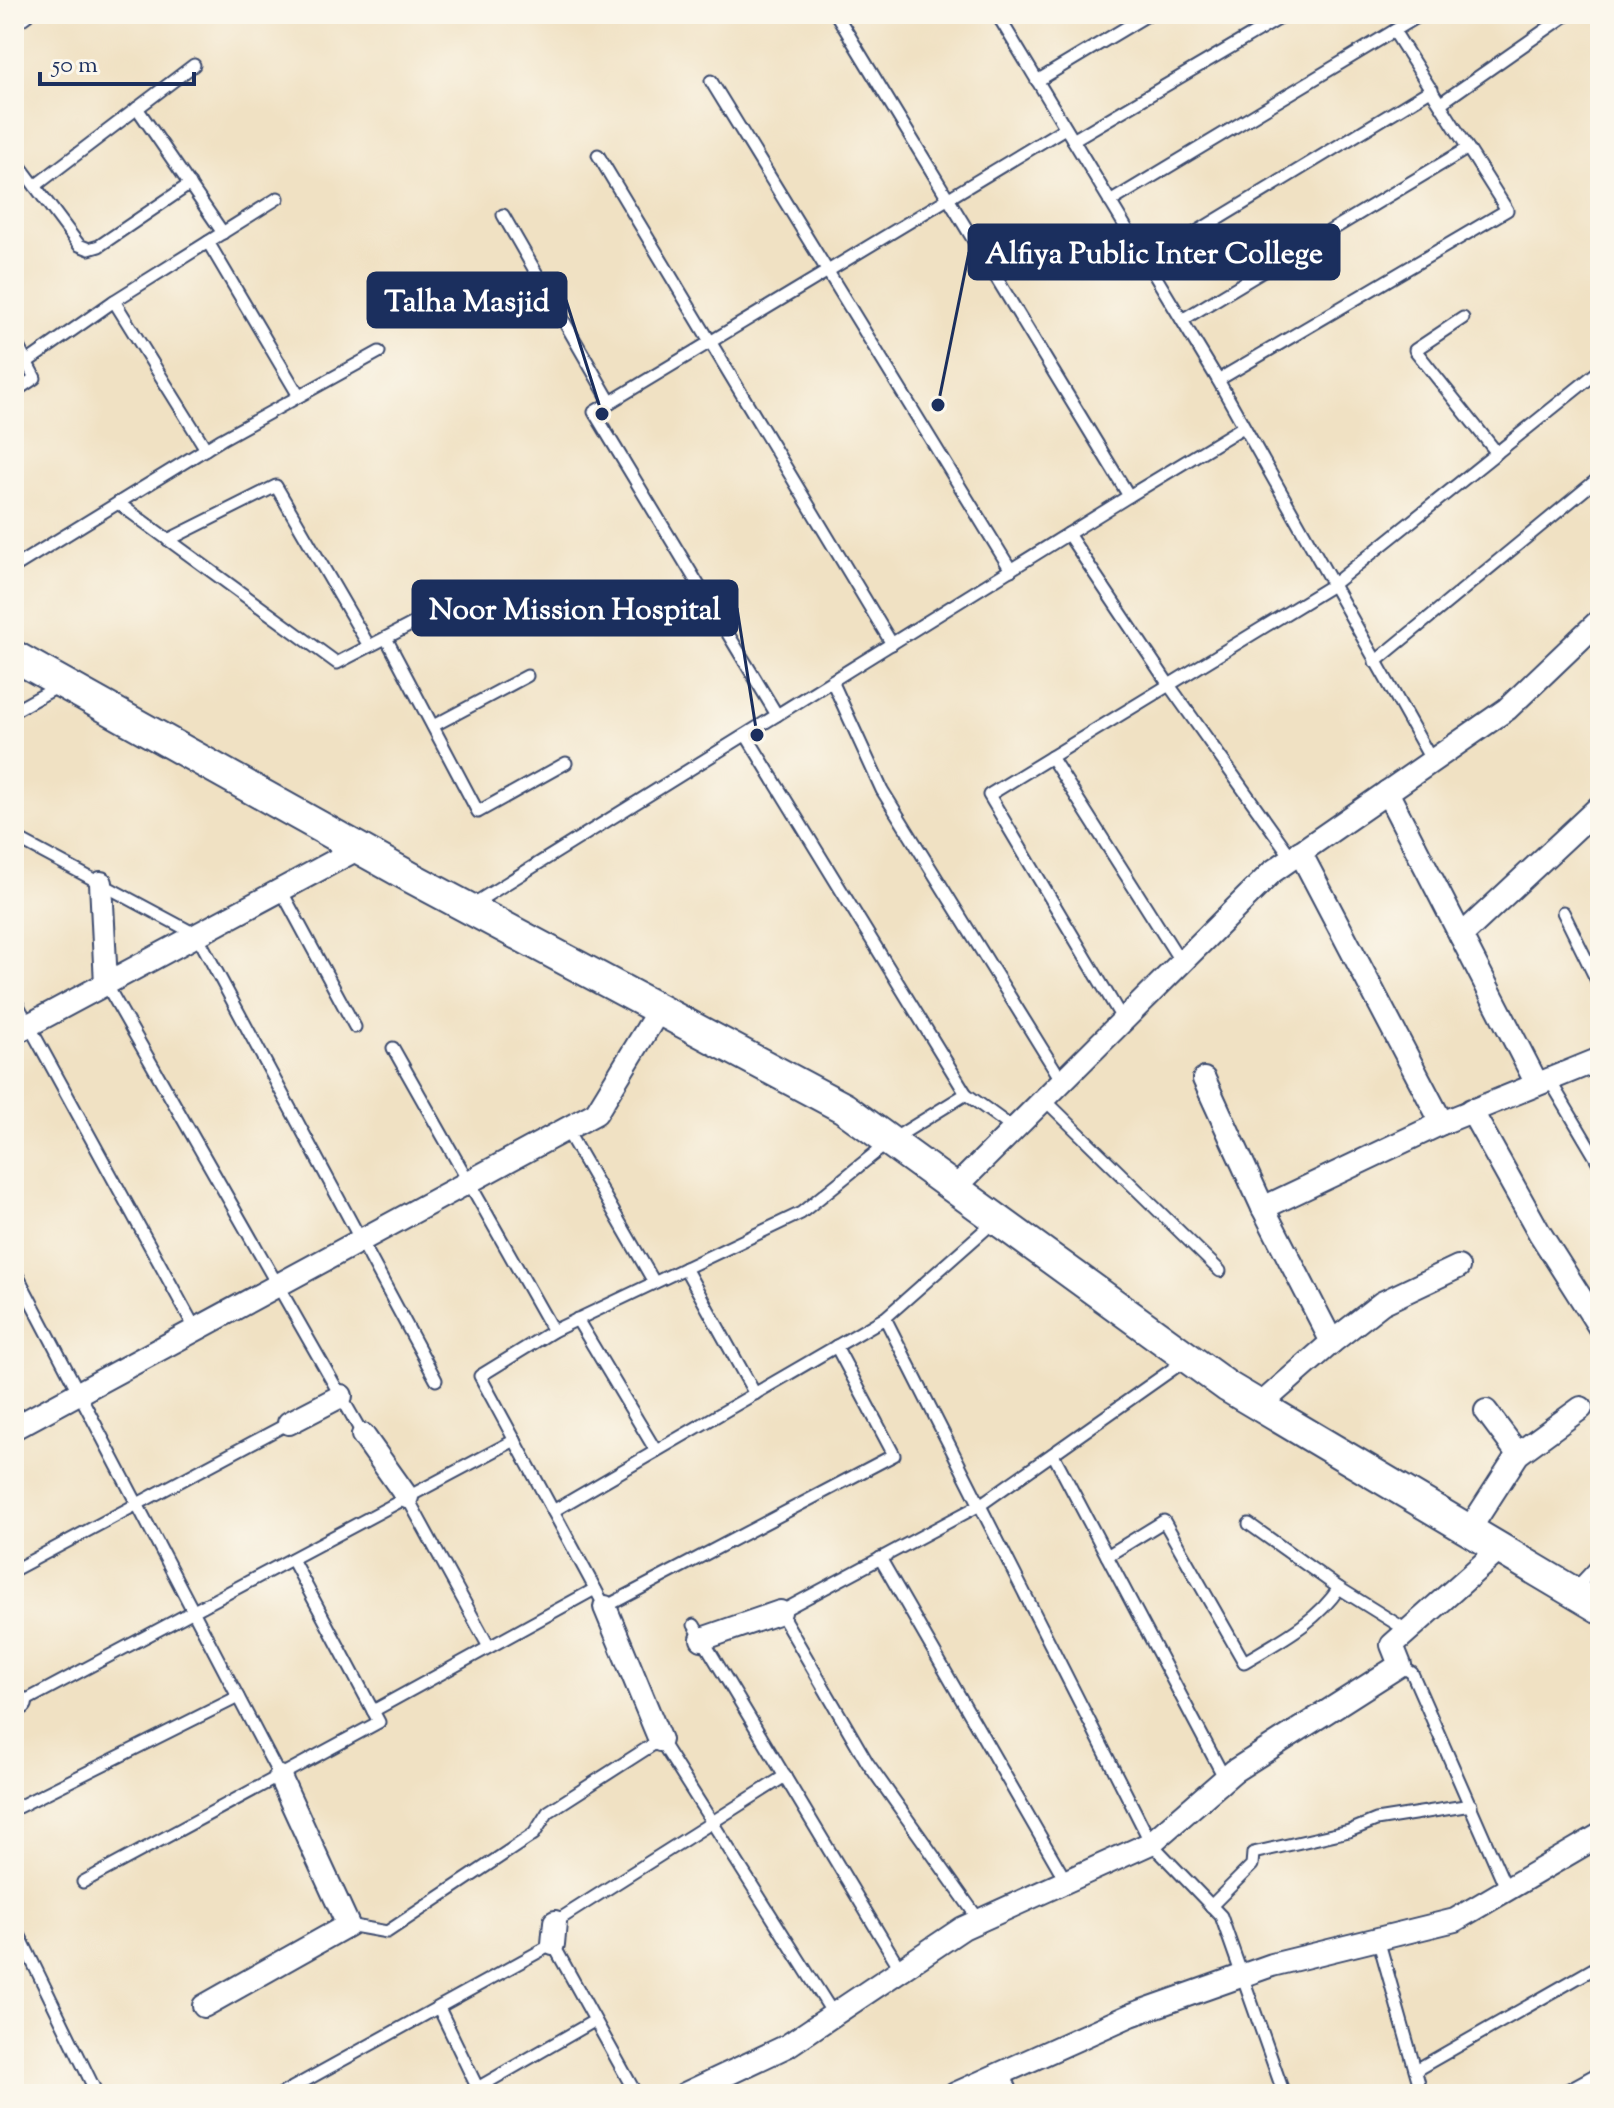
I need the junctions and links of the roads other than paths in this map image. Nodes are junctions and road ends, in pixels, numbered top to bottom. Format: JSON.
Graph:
{"nodes":[{"id":1,"x":29,"y":14,"type":"edge"},
{"id":2,"x":836,"y":14,"type":"edge"},
{"id":3,"x":1149,"y":14,"type":"edge"},
{"id":4,"x":1287,"y":14,"type":"edge"},
{"id":5,"x":1422,"y":14,"type":"edge"},
{"id":6,"x":1568,"y":14,"type":"edge"},
{"id":7,"x":1003,"y":16,"type":"edge"},
{"id":8,"x":14,"y":25,"type":"edge"},
{"id":9,"x":1394,"y":31,"type":"junction"},
{"id":10,"x":194,"y":65,"type":"dead end"},
{"id":11,"x":711,"y":81,"type":"dead end"},
{"id":12,"x":1037,"y":81,"type":"junction"},
{"id":13,"x":1432,"y":89,"type":"junction"},
{"id":14,"x":1441,"y":103,"type":"junction"},
{"id":15,"x":137,"y":108,"type":"junction"},
{"id":16,"x":1065,"y":128,"type":"junction"},
{"id":17,"x":1073,"y":140,"type":"junction"},
{"id":18,"x":1468,"y":148,"type":"junction"},
{"id":19,"x":598,"y":155,"type":"dead end"},
{"id":20,"x":14,"y":158,"type":"edge"},
{"id":21,"x":190,"y":184,"type":"junction"},
{"id":22,"x":35,"y":186,"type":"junction"},
{"id":23,"x":278,"y":198,"type":"dead end"},
{"id":24,"x":948,"y":199,"type":"junction"},
{"id":25,"x":1110,"y":202,"type":"junction"},
{"id":26,"x":503,"y":215,"type":"dead end"},
{"id":27,"x":223,"y":233,"type":"junction"},
{"id":28,"x":208,"y":242,"type":"junction"},
{"id":29,"x":1147,"y":262,"type":"junction"},
{"id":30,"x":828,"y":271,"type":"junction"},
{"id":31,"x":114,"y":301,"type":"junction"},
{"id":32,"x":1463,"y":318,"type":"dead end"},
{"id":33,"x":1182,"y":320,"type":"junction"},
{"id":34,"x":14,"y":339,"type":"edge"},
{"id":35,"x":711,"y":342,"type":"junction"},
{"id":36,"x":379,"y":352,"type":"dead end"},
{"id":37,"x":27,"y":362,"type":"junction"},
{"id":38,"x":1600,"y":370,"type":"edge"},
{"id":39,"x":1218,"y":380,"type":"junction"},
{"id":40,"x":14,"y":392,"type":"edge"},
{"id":41,"x":299,"y":396,"type":"junction"},
{"id":42,"x":611,"y":403,"type":"junction"},
{"id":43,"x":1243,"y":427,"type":"junction"},
{"id":44,"x":206,"y":449,"type":"junction"},
{"id":45,"x":1497,"y":453,"type":"junction"},
{"id":46,"x":1600,"y":477,"type":"edge"},
{"id":47,"x":1129,"y":496,"type":"junction"},
{"id":48,"x":118,"y":503,"type":"junction"},
{"id":49,"x":1068,"y":534,"type":"junction"},
{"id":50,"x":168,"y":540,"type":"junction"},
{"id":51,"x":14,"y":567,"type":"edge"},
{"id":52,"x":1011,"y":570,"type":"junction"},
{"id":53,"x":1331,"y":586,"type":"junction"},
{"id":54,"x":480,"y":589,"type":"dead end"},
{"id":55,"x":1600,"y":620,"type":"edge"},
{"id":56,"x":386,"y":638,"type":"junction"},
{"id":57,"x":892,"y":644,"type":"junction"},
{"id":58,"x":369,"y":646,"type":"junction"},
{"id":59,"x":14,"y":656,"type":"edge"},
{"id":60,"x":1375,"y":662,"type":"junction"},
{"id":61,"x":527,"y":676,"type":"dead end"},
{"id":62,"x":832,"y":681,"type":"junction"},
{"id":63,"x":65,"y":682,"type":"junction"},
{"id":64,"x":1169,"y":685,"type":"junction"},
{"id":65,"x":14,"y":711,"type":"edge"},
{"id":66,"x":777,"y":715,"type":"junction"},
{"id":67,"x":433,"y":726,"type":"junction"},
{"id":68,"x":746,"y":735,"type":"junction"},
{"id":69,"x":1051,"y":757,"type":"junction"},
{"id":70,"x":1432,"y":761,"type":"junction"},
{"id":71,"x":566,"y":763,"type":"dead end"},
{"id":72,"x":1387,"y":792,"type":"junction"},
{"id":73,"x":1600,"y":806,"type":"edge"},
{"id":74,"x":14,"y":837,"type":"edge"},
{"id":75,"x":359,"y":848,"type":"junction"},
{"id":76,"x":1296,"y":855,"type":"junction"},
{"id":77,"x":101,"y":883,"type":"junction"},
{"id":78,"x":281,"y":890,"type":"junction"},
{"id":79,"x":468,"y":907,"type":"junction"},
{"id":80,"x":1563,"y":912,"type":"dead end"},
{"id":81,"x":197,"y":935,"type":"junction"},
{"id":82,"x":1461,"y":936,"type":"junction"},
{"id":83,"x":1181,"y":962,"type":"junction"},
{"id":84,"x":106,"y":984,"type":"junction"},
{"id":85,"x":1600,"y":987,"type":"edge"},
{"id":86,"x":14,"y":998,"type":"edge"},
{"id":87,"x":660,"y":1008,"type":"junction"},
{"id":88,"x":1123,"y":1020,"type":"junction"},
{"id":89,"x":355,"y":1027,"type":"dead end"},
{"id":90,"x":21,"y":1029,"type":"edge"},
{"id":91,"x":393,"y":1048,"type":"dead end"},
{"id":92,"x":1600,"y":1059,"type":"edge"},
{"id":93,"x":1204,"y":1079,"type":"dead end"},
{"id":94,"x":1062,"y":1081,"type":"junction"},
{"id":95,"x":1543,"y":1082,"type":"junction"},
{"id":96,"x":966,"y":1094,"type":"junction"},
{"id":97,"x":1044,"y":1099,"type":"junction"},
{"id":98,"x":1471,"y":1110,"type":"junction"},
{"id":99,"x":1442,"y":1123,"type":"junction"},
{"id":100,"x":566,"y":1129,"type":"junction"},
{"id":101,"x":1014,"y":1129,"type":"junction"},
{"id":102,"x":890,"y":1141,"type":"junction"},
{"id":103,"x":1600,"y":1165,"type":"edge"},
{"id":104,"x":469,"y":1182,"type":"junction"},
{"id":105,"x":954,"y":1189,"type":"junction"},
{"id":106,"x":1263,"y":1208,"type":"junction"},
{"id":107,"x":996,"y":1220,"type":"junction"},
{"id":108,"x":361,"y":1240,"type":"junction"},
{"id":109,"x":1458,"y":1267,"type":"dead end"},
{"id":110,"x":685,"y":1268,"type":"junction"},
{"id":111,"x":14,"y":1269,"type":"edge"},
{"id":112,"x":1220,"y":1271,"type":"dead end"},
{"id":113,"x":654,"y":1282,"type":"junction"},
{"id":114,"x":279,"y":1285,"type":"junction"},
{"id":115,"x":885,"y":1318,"type":"junction"},
{"id":116,"x":577,"y":1319,"type":"junction"},
{"id":117,"x":1600,"y":1328,"type":"edge"},
{"id":118,"x":196,"y":1330,"type":"junction"},
{"id":119,"x":553,"y":1331,"type":"junction"},
{"id":120,"x":1332,"y":1342,"type":"junction"},
{"id":121,"x":836,"y":1346,"type":"junction"},
{"id":122,"x":1188,"y":1359,"type":"junction"},
{"id":123,"x":436,"y":1380,"type":"dead end"},
{"id":124,"x":77,"y":1394,"type":"junction"},
{"id":125,"x":755,"y":1394,"type":"junction"},
{"id":126,"x":341,"y":1396,"type":"junction"},
{"id":127,"x":1259,"y":1406,"type":"junction"},
{"id":128,"x":1581,"y":1408,"type":"dead end"},
{"id":129,"x":1486,"y":1411,"type":"dead end"},
{"id":130,"x":289,"y":1423,"type":"joint"},
{"id":131,"x":14,"y":1428,"type":"edge"},
{"id":132,"x":363,"y":1435,"type":"joint"},
{"id":133,"x":515,"y":1440,"type":"junction"},
{"id":134,"x":656,"y":1451,"type":"junction"},
{"id":135,"x":1053,"y":1454,"type":"junction"},
{"id":136,"x":1518,"y":1454,"type":"junction"},
{"id":137,"x":407,"y":1497,"type":"junction"},
{"id":138,"x":136,"y":1505,"type":"junction"},
{"id":139,"x":980,"y":1505,"type":"junction"},
{"id":140,"x":553,"y":1511,"type":"junction"},
{"id":141,"x":1249,"y":1524,"type":"dead end"},
{"id":142,"x":1469,"y":1530,"type":"junction"},
{"id":143,"x":1500,"y":1549,"type":"junction"},
{"id":144,"x":1107,"y":1556,"type":"junction"},
{"id":145,"x":880,"y":1558,"type":"junction"},
{"id":146,"x":292,"y":1559,"type":"junction"},
{"id":147,"x":1600,"y":1562,"type":"edge"},
{"id":148,"x":14,"y":1570,"type":"edge"},
{"id":149,"x":1339,"y":1588,"type":"junction"},
{"id":150,"x":1572,"y":1592,"type":"junction"},
{"id":151,"x":600,"y":1598,"type":"junction"},
{"id":152,"x":1600,"y":1608,"type":"edge"},
{"id":153,"x":192,"y":1612,"type":"junction"},
{"id":154,"x":780,"y":1612,"type":"junction"},
{"id":155,"x":1408,"y":1631,"type":"junction"},
{"id":156,"x":698,"y":1632,"type":"joint"},
{"id":157,"x":489,"y":1647,"type":"junction"},
{"id":158,"x":1400,"y":1665,"type":"junction"},
{"id":159,"x":238,"y":1697,"type":"junction"},
{"id":160,"x":18,"y":1704,"type":"edge"},
{"id":161,"x":373,"y":1711,"type":"junction"},
{"id":162,"x":660,"y":1740,"type":"junction"},
{"id":163,"x":785,"y":1776,"type":"junction"},
{"id":164,"x":280,"y":1777,"type":"junction"},
{"id":165,"x":1225,"y":1779,"type":"junction"},
{"id":166,"x":16,"y":1804,"type":"edge"},
{"id":167,"x":1471,"y":1805,"type":"junction"},
{"id":168,"x":713,"y":1823,"type":"junction"},
{"id":169,"x":1600,"y":1835,"type":"edge"},
{"id":170,"x":1151,"y":1843,"type":"junction"},
{"id":171,"x":1066,"y":1881,"type":"junction"},
{"id":172,"x":83,"y":1882,"type":"dead end"},
{"id":173,"x":1507,"y":1890,"type":"junction"},
{"id":174,"x":1211,"y":1906,"type":"junction"},
{"id":175,"x":979,"y":1920,"type":"junction"},
{"id":176,"x":14,"y":1924,"type":"edge"},
{"id":177,"x":348,"y":1925,"type":"junction"},
{"id":178,"x":554,"y":1933,"type":"junction"},
{"id":179,"x":1378,"y":1939,"type":"junction"},
{"id":180,"x":1600,"y":1965,"type":"edge"},
{"id":181,"x":901,"y":1970,"type":"junction"},
{"id":182,"x":1241,"y":1976,"type":"junction"},
{"id":183,"x":204,"y":2006,"type":"dead end"},
{"id":184,"x":439,"y":2008,"type":"junction"},
{"id":185,"x":834,"y":2015,"type":"junction"},
{"id":186,"x":594,"y":2021,"type":"junction"},
{"id":187,"x":1416,"y":2070,"type":"junction"},
{"id":188,"x":1004,"y":2072,"type":"junction"},
{"id":189,"x":1600,"y":2072,"type":"edge"},
{"id":190,"x":475,"y":2092,"type":"edge"},
{"id":191,"x":97,"y":2094,"type":"edge"},
{"id":192,"x":281,"y":2094,"type":"edge"},
{"id":193,"x":636,"y":2094,"type":"edge"},
{"id":194,"x":685,"y":2094,"type":"edge"},
{"id":195,"x":955,"y":2094,"type":"edge"},
{"id":196,"x":1013,"y":2094,"type":"edge"},
{"id":197,"x":1284,"y":2094,"type":"edge"},
{"id":198,"x":1422,"y":2094,"type":"edge"},
{"id":199,"x":1560,"y":2094,"type":"edge"}],
"edges":[{"from":1,"to":8,"type":"lane"},
{"from":2,"to":24,"type":"lane"},
{"from":3,"to":12,"type":"lane"},
{"from":4,"to":17,"type":"lane"},
{"from":5,"to":9,"type":"lane"},
{"from":6,"to":14,"type":"lane"},
{"from":7,"to":12,"type":"lane"},
{"from":9,"to":13,"type":"lane"},
{"from":9,"to":25,"type":"lane"},
{"from":10,"to":15,"type":"lane"},
{"from":11,"to":30,"type":"lane"},
{"from":12,"to":16,"type":"lane"},
{"from":13,"to":14,"type":"lane"},
{"from":13,"to":29,"type":"lane"},
{"from":14,"to":18,"type":"lane"},
{"from":15,"to":21,"type":"lane"},
{"from":15,"to":22,"type":"lane"},
{"from":16,"to":17,"type":"lane"},
{"from":16,"to":24,"type":"lane"},
{"from":17,"to":25,"type":"lane"},
{"from":18,"to":33,"type":"lane"},
{"from":18,"to":39,"type":"lane"},
{"from":19,"to":35,"type":"lane"},
{"from":20,"to":22,"type":"lane"},
{"from":21,"to":22,"type":"lane"},
{"from":21,"to":27,"type":"lane"},
{"from":23,"to":27,"type":"lane"},
{"from":24,"to":30,"type":"lane"},
{"from":24,"to":47,"type":"lane"},
{"from":25,"to":29,"type":"lane"},
{"from":26,"to":42,"type":"lane"},
{"from":27,"to":28,"type":"lane"},
{"from":28,"to":31,"type":"lane"},
{"from":28,"to":41,"type":"lane"},
{"from":29,"to":33,"type":"lane"},
{"from":30,"to":35,"type":"lane"},
{"from":30,"to":52,"type":"lane"},
{"from":31,"to":37,"type":"lane"},
{"from":31,"to":44,"type":"lane"},
{"from":32,"to":45,"type":"lane"},
{"from":33,"to":39,"type":"lane"},
{"from":34,"to":37,"type":"lane"},
{"from":35,"to":42,"type":"lane"},
{"from":35,"to":57,"type":"lane"},
{"from":36,"to":41,"type":"lane"},
{"from":37,"to":40,"type":"lane"},
{"from":38,"to":45,"type":"lane"},
{"from":39,"to":43,"type":"lane"},
{"from":41,"to":44,"type":"lane"},
{"from":42,"to":66,"type":"lane"},
{"from":43,"to":47,"type":"lane"},
{"from":43,"to":53,"type":"lane"},
{"from":44,"to":48,"type":"lane"},
{"from":45,"to":53,"type":"lane"},
{"from":46,"to":60,"type":"lane"},
{"from":47,"to":49,"type":"lane"},
{"from":48,"to":50,"type":"lane"},
{"from":48,"to":51,"type":"lane"},
{"from":49,"to":52,"type":"lane"},
{"from":49,"to":64,"type":"lane"},
{"from":50,"to":58,"type":"lane"},
{"from":50,"to":58,"type":"lane"},
{"from":52,"to":57,"type":"lane"},
{"from":53,"to":60,"type":"lane"},
{"from":53,"to":64,"type":"lane"},
{"from":54,"to":56,"type":"lane"},
{"from":55,"to":70,"type":"street"},
{"from":56,"to":58,"type":"lane"},
{"from":56,"to":67,"type":"lane"},
{"from":57,"to":62,"type":"lane"},
{"from":59,"to":63,"type":"street"},
{"from":60,"to":70,"type":"lane"},
{"from":61,"to":67,"type":"lane"},
{"from":62,"to":66,"type":"lane"},
{"from":62,"to":94,"type":"lane"},
{"from":63,"to":65,"type":"lane"},
{"from":63,"to":75,"type":"street"},
{"from":64,"to":69,"type":"lane"},
{"from":64,"to":76,"type":"lane"},
{"from":66,"to":68,"type":"lane"},
{"from":67,"to":71,"type":"lane"},
{"from":68,"to":79,"type":"lane"},
{"from":68,"to":96,"type":"lane"},
{"from":69,"to":83,"type":"lane"},
{"from":69,"to":88,"type":"lane"},
{"from":70,"to":72,"type":"street"},
{"from":72,"to":76,"type":"street"},
{"from":72,"to":82,"type":"street"},
{"from":73,"to":82,"type":"street"},
{"from":74,"to":77,"type":"lane"},
{"from":75,"to":78,"type":"street"},
{"from":75,"to":79,"type":"street"},
{"from":76,"to":83,"type":"street"},
{"from":76,"to":99,"type":"street"},
{"from":77,"to":81,"type":"lane"},
{"from":77,"to":84,"type":"street"},
{"from":78,"to":81,"type":"street"},
{"from":78,"to":89,"type":"lane"},
{"from":79,"to":87,"type":"street"},
{"from":80,"to":85,"type":"lane"},
{"from":81,"to":84,"type":"street"},
{"from":81,"to":108,"type":"lane"},
{"from":82,"to":95,"type":"street"},
{"from":83,"to":88,"type":"street"},
{"from":84,"to":90,"type":"street"},
{"from":84,"to":114,"type":"lane"},
{"from":86,"to":90,"type":"lane"},
{"from":87,"to":100,"type":"street"},
{"from":87,"to":102,"type":"street"},
{"from":88,"to":94,"type":"street"},
{"from":90,"to":118,"type":"lane"},
{"from":91,"to":104,"type":"lane"},
{"from":92,"to":95,"type":"street"},
{"from":93,"to":106,"type":"street"},
{"from":94,"to":97,"type":"street"},
{"from":95,"to":98,"type":"street"},
{"from":95,"to":103,"type":"lane"},
{"from":96,"to":101,"type":"lane"},
{"from":96,"to":102,"type":"lane"},
{"from":97,"to":101,"type":"street"},
{"from":97,"to":112,"type":"lane"},
{"from":98,"to":99,"type":"street"},
{"from":98,"to":117,"type":"street"},
{"from":99,"to":106,"type":"street"},
{"from":100,"to":104,"type":"street"},
{"from":100,"to":113,"type":"lane"},
{"from":101,"to":105,"type":"street"},
{"from":102,"to":105,"type":"street"},
{"from":102,"to":110,"type":"lane"},
{"from":104,"to":108,"type":"street"},
{"from":104,"to":119,"type":"lane"},
{"from":105,"to":107,"type":"street"},
{"from":106,"to":120,"type":"street"},
{"from":107,"to":115,"type":"lane"},
{"from":107,"to":122,"type":"street"},
{"from":108,"to":114,"type":"street"},
{"from":108,"to":123,"type":"lane"},
{"from":109,"to":120,"type":"street"},
{"from":110,"to":113,"type":"lane"},
{"from":110,"to":125,"type":"lane"},
{"from":111,"to":124,"type":"lane"},
{"from":113,"to":116,"type":"lane"},
{"from":114,"to":118,"type":"street"},
{"from":114,"to":126,"type":"lane"},
{"from":115,"to":121,"type":"lane"},
{"from":115,"to":139,"type":"lane"},
{"from":116,"to":119,"type":"lane"},
{"from":116,"to":134,"type":"lane"},
{"from":118,"to":124,"type":"street"},
{"from":119,"to":133,"type":"lane"},
{"from":120,"to":127,"type":"street"},
{"from":121,"to":125,"type":"lane"},
{"from":121,"to":151,"type":"lane"},
{"from":122,"to":127,"type":"street"},
{"from":122,"to":135,"type":"lane"},
{"from":124,"to":131,"type":"street"},
{"from":124,"to":138,"type":"lane"},
{"from":125,"to":134,"type":"lane"},
{"from":126,"to":130,"type":"street"},
{"from":126,"to":132,"type":"lane"},
{"from":127,"to":142,"type":"street"},
{"from":128,"to":136,"type":"street"},
{"from":129,"to":136,"type":"street"},
{"from":130,"to":138,"type":"lane"},
{"from":132,"to":137,"type":"street"},
{"from":133,"to":137,"type":"lane"},
{"from":133,"to":140,"type":"lane"},
{"from":134,"to":140,"type":"lane"},
{"from":135,"to":139,"type":"lane"},
{"from":135,"to":144,"type":"lane"},
{"from":136,"to":142,"type":"street"},
{"from":137,"to":146,"type":"lane"},
{"from":137,"to":157,"type":"lane"},
{"from":138,"to":148,"type":"lane"},
{"from":138,"to":153,"type":"lane"},
{"from":139,"to":145,"type":"lane"},
{"from":139,"to":170,"type":"lane"},
{"from":140,"to":151,"type":"lane"},
{"from":141,"to":149,"type":"lane"},
{"from":142,"to":143,"type":"street"},
{"from":143,"to":150,"type":"street"},
{"from":143,"to":155,"type":"street"},
{"from":144,"to":149,"type":"lane"},
{"from":144,"to":165,"type":"lane"},
{"from":145,"to":154,"type":"lane"},
{"from":145,"to":171,"type":"lane"},
{"from":146,"to":153,"type":"lane"},
{"from":146,"to":161,"type":"lane"},
{"from":147,"to":150,"type":"lane"},
{"from":149,"to":155,"type":"lane"},
{"from":150,"to":152,"type":"street"},
{"from":151,"to":157,"type":"lane"},
{"from":151,"to":162,"type":"street"},
{"from":153,"to":159,"type":"lane"},
{"from":153,"to":160,"type":"lane"},
{"from":154,"to":156,"type":"street"},
{"from":154,"to":175,"type":"lane"},
{"from":155,"to":158,"type":"street"},
{"from":156,"to":163,"type":"lane"},
{"from":157,"to":161,"type":"lane"},
{"from":158,"to":165,"type":"street"},
{"from":158,"to":167,"type":"lane"},
{"from":159,"to":164,"type":"lane"},
{"from":159,"to":166,"type":"lane"},
{"from":161,"to":164,"type":"lane"},
{"from":162,"to":168,"type":"lane"},
{"from":162,"to":177,"type":"lane"},
{"from":163,"to":168,"type":"lane"},
{"from":163,"to":181,"type":"lane"},
{"from":164,"to":172,"type":"lane"},
{"from":164,"to":177,"type":"street"},
{"from":165,"to":170,"type":"street"},
{"from":167,"to":173,"type":"lane"},
{"from":167,"to":174,"type":"lane"},
{"from":168,"to":178,"type":"lane"},
{"from":168,"to":185,"type":"lane"},
{"from":169,"to":173,"type":"street"},
{"from":170,"to":171,"type":"street"},
{"from":170,"to":174,"type":"lane"},
{"from":171,"to":175,"type":"street"},
{"from":173,"to":179,"type":"street"},
{"from":174,"to":182,"type":"lane"},
{"from":175,"to":181,"type":"street"},
{"from":176,"to":191,"type":"lane"},
{"from":177,"to":183,"type":"street"},
{"from":178,"to":184,"type":"lane"},
{"from":178,"to":186,"type":"lane"},
{"from":179,"to":182,"type":"street"},
{"from":179,"to":187,"type":"lane"},
{"from":180,"to":187,"type":"lane"},
{"from":181,"to":185,"type":"street"},
{"from":182,"to":188,"type":"street"},
{"from":182,"to":197,"type":"lane"},
{"from":184,"to":190,"type":"lane"},
{"from":184,"to":192,"type":"lane"},
{"from":185,"to":194,"type":"street"},
{"from":186,"to":190,"type":"lane"},
{"from":186,"to":193,"type":"lane"},
{"from":187,"to":198,"type":"lane"},
{"from":188,"to":195,"type":"street"},
{"from":188,"to":196,"type":"lane"},
{"from":189,"to":199,"type":"lane"}]}
